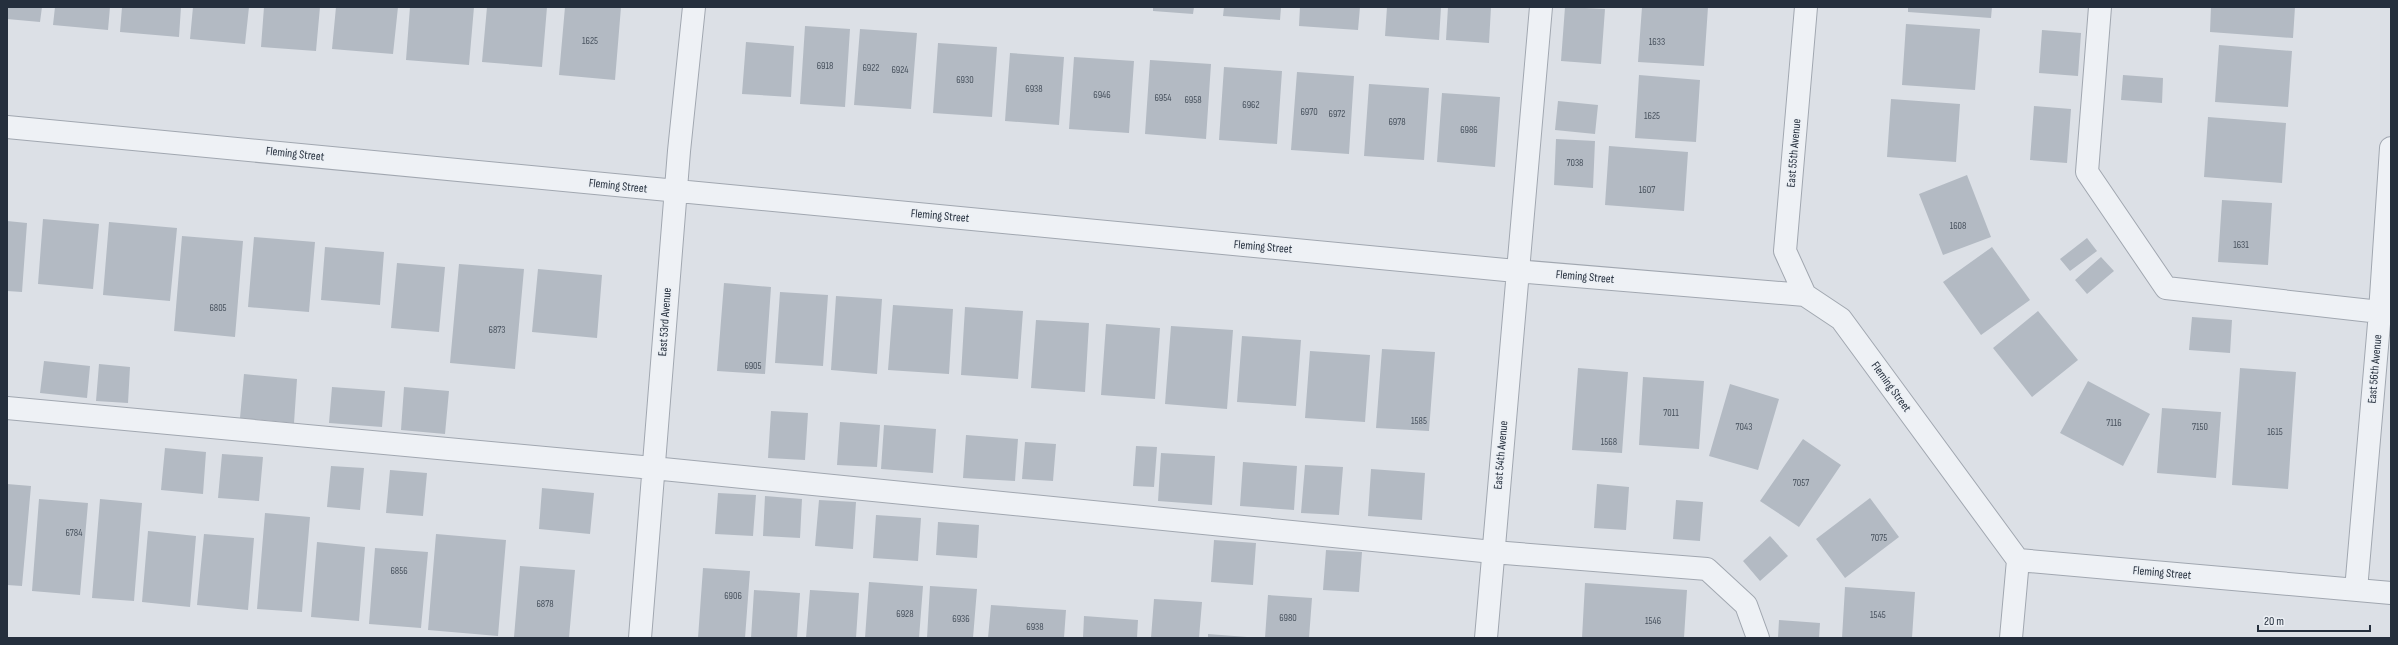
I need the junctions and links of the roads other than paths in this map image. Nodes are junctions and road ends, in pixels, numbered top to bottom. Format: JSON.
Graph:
{"nodes":[{"id":1,"x":694,"y":7,"type":"edge"},
{"id":2,"x":1541,"y":7,"type":"edge"},
{"id":3,"x":1806,"y":7,"type":"edge"},
{"id":4,"x":2100,"y":7,"type":"edge"},
{"id":5,"x":7,"y":127,"type":"edge"},
{"id":6,"x":2391,"y":148,"type":"edge"},
{"id":7,"x":675,"y":191,"type":"junction"},
{"id":8,"x":1516,"y":271,"type":"junction"},
{"id":9,"x":1805,"y":295,"type":"junction"},
{"id":10,"x":2380,"y":312,"type":"junction"},
{"id":11,"x":7,"y":408,"type":"edge"},
{"id":12,"x":653,"y":468,"type":"junction"},
{"id":13,"x":1493,"y":552,"type":"junction"},
{"id":14,"x":2018,"y":560,"type":"junction"},
{"id":15,"x":2356,"y":590,"type":"junction"},
{"id":16,"x":2391,"y":593,"type":"edge"},
{"id":17,"x":640,"y":638,"type":"edge"},
{"id":18,"x":1486,"y":638,"type":"edge"},
{"id":19,"x":1758,"y":638,"type":"edge"},
{"id":20,"x":2011,"y":638,"type":"edge"}],
"edges":[{"from":1,"to":7,"type":"street","name":"East 53rd Avenue"},
{"from":2,"to":8,"type":"street","name":"East 54th Avenue"},
{"from":3,"to":9,"type":"street","name":"East 55th Avenue"},
{"from":4,"to":10,"type":"street"},
{"from":5,"to":7,"type":"street","name":"Fleming Street"},
{"from":6,"to":10,"type":"street","name":"East 56th Avenue"},
{"from":7,"to":8,"type":"street","name":"Fleming Street"},
{"from":7,"to":12,"type":"street","name":"East 53rd Avenue"},
{"from":8,"to":9,"type":"street","name":"Fleming Street"},
{"from":8,"to":13,"type":"street","name":"East 54th Avenue"},
{"from":9,"to":14,"type":"street","name":"Fleming Street"},
{"from":10,"to":15,"type":"street","name":"East 56th Avenue"},
{"from":11,"to":12,"type":"street"},
{"from":12,"to":13,"type":"street"},
{"from":12,"to":17,"type":"street","name":"East 53rd Avenue"},
{"from":13,"to":18,"type":"street","name":"East 54th Avenue"},
{"from":13,"to":19,"type":"street"},
{"from":14,"to":15,"type":"street","name":"Fleming Street"},
{"from":14,"to":20,"type":"street"},
{"from":15,"to":16,"type":"street","name":"Fleming Street"}]}
